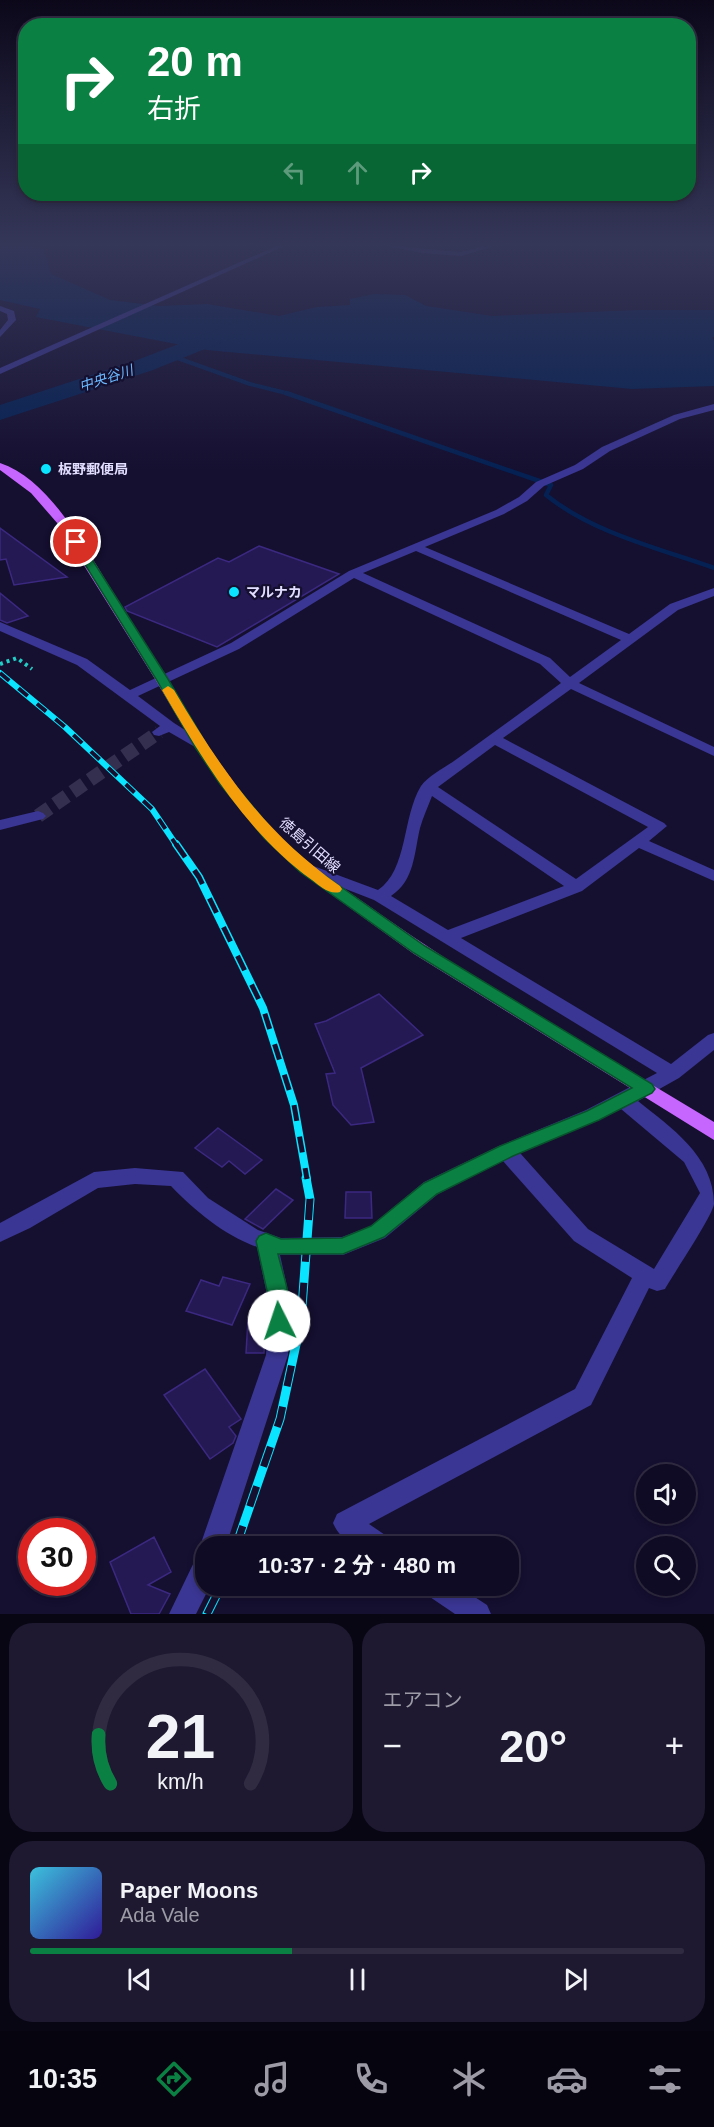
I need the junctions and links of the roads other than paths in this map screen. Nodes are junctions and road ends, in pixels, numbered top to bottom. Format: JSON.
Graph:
{"nodes":[{"id":1,"x":12,"y":319,"type":"edge"},
{"id":2,"x":116,"y":319,"type":"edge"},
{"id":3,"x":0,"y":335,"type":"edge"},
{"id":4,"x":0,"y":371,"type":"edge"},
{"id":5,"x":714,"y":407,"type":"edge"},
{"id":6,"x":0,"y":466,"type":"edge"},
{"id":7,"x":418,"y":548,"type":"junction"},
{"id":8,"x":353,"y":573,"type":"junction"},
{"id":9,"x":714,"y":592,"type":"edge"},
{"id":10,"x":0,"y":626,"type":"edge"},
{"id":11,"x":630,"y":639,"type":"junction"},
{"id":12,"x":162,"y":679,"type":"junction"},
{"id":13,"x":569,"y":683,"type":"junction"},
{"id":14,"x":129,"y":695,"type":"junction"},
{"id":15,"x":494,"y":739,"type":"junction"},
{"id":16,"x":202,"y":747,"type":"junction"},
{"id":17,"x":714,"y":752,"type":"edge"},
{"id":18,"x":428,"y":787,"type":"junction"},
{"id":19,"x":38,"y":816,"type":"tunnel mouth"},
{"id":20,"x":0,"y":825,"type":"edge"},
{"id":21,"x":638,"y":842,"type":"junction"},
{"id":22,"x":305,"y":868,"type":"junction"},
{"id":23,"x":714,"y":876,"type":"edge"},
{"id":24,"x":576,"y":887,"type":"junction"},
{"id":25,"x":380,"y":896,"type":"junction"},
{"id":26,"x":447,"y":937,"type":"junction"},
{"id":27,"x":714,"y":1040,"type":"edge"},
{"id":28,"x":672,"y":1073,"type":"junction"},
{"id":29,"x":646,"y":1089,"type":"junction"},
{"id":30,"x":623,"y":1100,"type":"junction"},
{"id":31,"x":714,"y":1132,"type":"edge"},
{"id":32,"x":506,"y":1151,"type":"junction"},
{"id":33,"x":0,"y":1233,"type":"edge"},
{"id":34,"x":266,"y":1241,"type":"junction"},
{"id":35,"x":645,"y":1275,"type":"junction"},
{"id":36,"x":216,"y":1536,"type":"edge"},
{"id":37,"x":365,"y":1536,"type":"edge"},
{"id":38,"x":195,"y":1587,"type":"edge"},
{"id":39,"x":451,"y":1596,"type":"edge"},
{"id":40,"x":182,"y":1614,"type":"edge"},
{"id":41,"x":477,"y":1614,"type":"edge"}],
"edges":[{"from":1,"to":3,"type":"street"},
{"from":2,"to":4,"type":"street"},
{"from":5,"to":7,"type":"street"},
{"from":6,"to":12,"type":"main road","name":"徳島引田線"},
{"from":7,"to":8,"type":"street"},
{"from":7,"to":11,"type":"street"},
{"from":8,"to":12,"type":"street"},
{"from":8,"to":13,"type":"street"},
{"from":9,"to":11,"type":"street"},
{"from":10,"to":14,"type":"street"},
{"from":11,"to":13,"type":"street"},
{"from":12,"to":14,"type":"street"},
{"from":12,"to":16,"type":"main road","name":"徳島引田線"},
{"from":13,"to":15,"type":"street"},
{"from":13,"to":17,"type":"street"},
{"from":14,"to":16,"type":"street"},
{"from":15,"to":18,"type":"street"},
{"from":15,"to":21,"type":"street"},
{"from":16,"to":22,"type":"main road","name":"徳島引田線"},
{"from":18,"to":24,"type":"street"},
{"from":18,"to":25,"type":"street"},
{"from":19,"to":20,"type":"street"},
{"from":21,"to":23,"type":"street"},
{"from":21,"to":24,"type":"street"},
{"from":22,"to":25,"type":"street"},
{"from":22,"to":29,"type":"main road","name":"徳島引田線"},
{"from":24,"to":26,"type":"street"},
{"from":25,"to":26,"type":"street"},
{"from":26,"to":28,"type":"street"},
{"from":27,"to":28,"type":"street"},
{"from":28,"to":29,"type":"street"},
{"from":29,"to":30,"type":"street"},
{"from":29,"to":31,"type":"main road","name":"徳島引田線"},
{"from":30,"to":32,"type":"street"},
{"from":30,"to":35,"type":"street"},
{"from":32,"to":34,"type":"street"},
{"from":32,"to":35,"type":"street"},
{"from":33,"to":34,"type":"street"},
{"from":34,"to":36,"type":"street"},
{"from":35,"to":37,"type":"street"},
{"from":38,"to":40,"type":"street"},
{"from":39,"to":41,"type":"street"}]}
